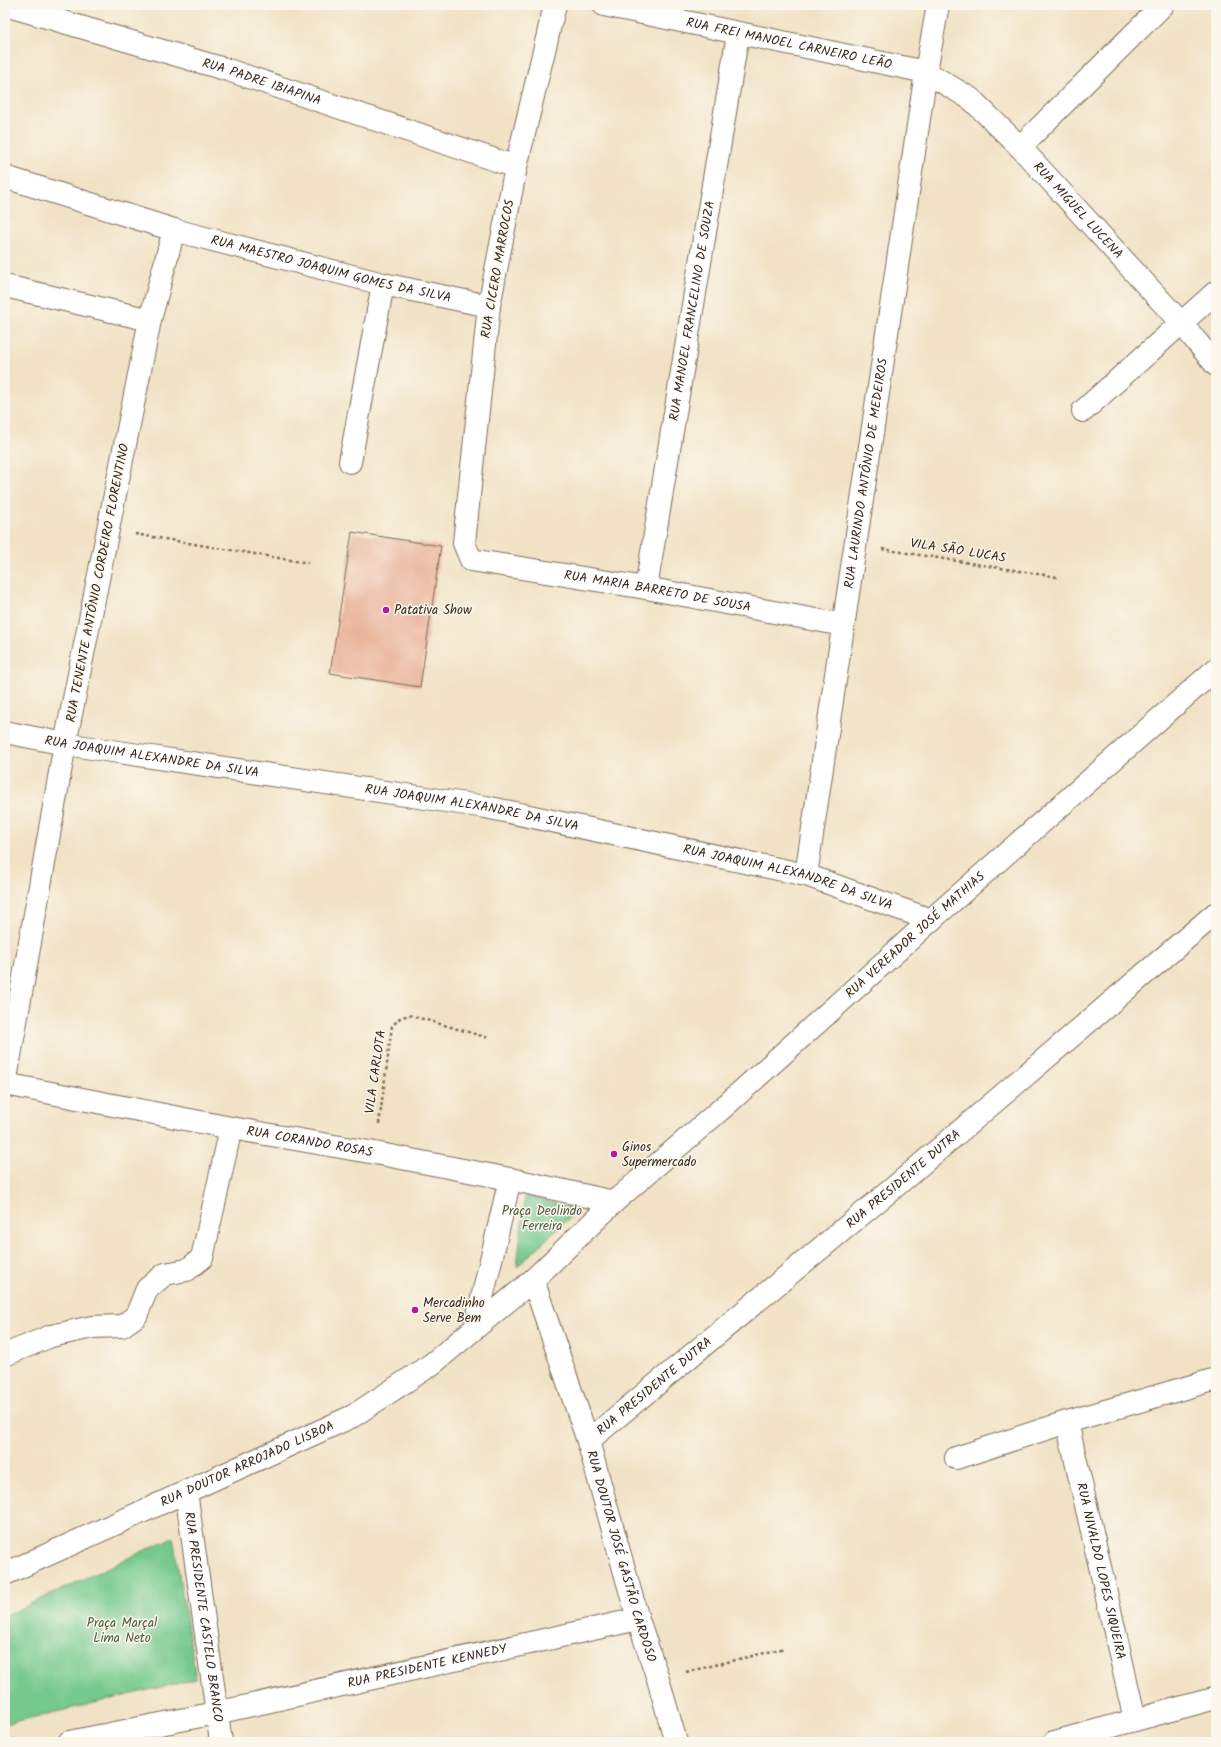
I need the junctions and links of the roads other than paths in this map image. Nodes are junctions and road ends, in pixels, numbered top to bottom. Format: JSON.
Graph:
{"nodes":[{"id":1,"x":555,"y":5,"type":"edge"},
{"id":2,"x":604,"y":5,"type":"edge"},
{"id":3,"x":938,"y":5,"type":"edge"},
{"id":4,"x":1163,"y":5,"type":"edge"},
{"id":5,"x":5,"y":6,"type":"edge"},
{"id":6,"x":738,"y":34,"type":"junction"},
{"id":7,"x":926,"y":72,"type":"junction"},
{"id":8,"x":1020,"y":147,"type":"junction"},
{"id":9,"x":516,"y":167,"type":"junction"},
{"id":10,"x":5,"y":177,"type":"edge"},
{"id":11,"x":174,"y":230,"type":"junction"},
{"id":12,"x":383,"y":284,"type":"junction"},
{"id":13,"x":5,"y":286,"type":"edge"},
{"id":14,"x":1216,"y":292,"type":"edge"},
{"id":15,"x":489,"y":306,"type":"junction"},
{"id":16,"x":150,"y":320,"type":"junction"},
{"id":17,"x":1182,"y":324,"type":"junction"},
{"id":18,"x":1216,"y":365,"type":"edge"},
{"id":19,"x":1083,"y":411,"type":"dead end"},
{"id":20,"x":350,"y":462,"type":"dead end"},
{"id":21,"x":471,"y":560,"type":"joint"},
{"id":22,"x":646,"y":588,"type":"junction"},
{"id":23,"x":843,"y":625,"type":"junction"},
{"id":24,"x":1216,"y":669,"type":"edge"},
{"id":25,"x":5,"y":732,"type":"edge"},
{"id":26,"x":65,"y":744,"type":"junction"},
{"id":27,"x":806,"y":875,"type":"junction"},
{"id":28,"x":1216,"y":913,"type":"edge"},
{"id":29,"x":931,"y":920,"type":"junction"},
{"id":30,"x":5,"y":1084,"type":"edge"},
{"id":31,"x":230,"y":1128,"type":"junction"},
{"id":32,"x":510,"y":1179,"type":"junction"},
{"id":33,"x":614,"y":1202,"type":"junction"},
{"id":34,"x":533,"y":1280,"type":"junction"},
{"id":35,"x":475,"y":1328,"type":"junction"},
{"id":36,"x":5,"y":1355,"type":"edge"},
{"id":37,"x":1216,"y":1379,"type":"edge"},
{"id":38,"x":1066,"y":1422,"type":"junction"},
{"id":39,"x":588,"y":1441,"type":"junction"},
{"id":40,"x":956,"y":1458,"type":"dead end"},
{"id":41,"x":186,"y":1491,"type":"junction"},
{"id":42,"x":5,"y":1574,"type":"edge"},
{"id":43,"x":638,"y":1619,"type":"junction"},
{"id":44,"x":1216,"y":1698,"type":"edge"},
{"id":45,"x":216,"y":1712,"type":"junction"},
{"id":46,"x":1135,"y":1720,"type":"junction"},
{"id":47,"x":69,"y":1742,"type":"edge"},
{"id":48,"x":221,"y":1742,"type":"edge"},
{"id":49,"x":676,"y":1742,"type":"edge"},
{"id":50,"x":1054,"y":1742,"type":"edge"}],
"edges":[{"from":1,"to":9,"type":"street","name":"RUA CICERO MARROCOS"},
{"from":2,"to":6,"type":"street","name":"RUA FREI MANOEL CARNEIRO LEÃO"},
{"from":3,"to":7,"type":"street","name":"RUA LAURINDO ANTÔNIO DE MEDEIROS"},
{"from":4,"to":8,"type":"street"},
{"from":5,"to":9,"type":"street","name":"RUA PADRE IBIAPINA"},
{"from":6,"to":7,"type":"street","name":"RUA FREI MANOEL CARNEIRO LEÃO"},
{"from":6,"to":22,"type":"street","name":"RUA MANOEL FRANCELINO DE SOUZA"},
{"from":7,"to":8,"type":"street","name":"RUA MIGUEL LUCENA"},
{"from":7,"to":23,"type":"street","name":"RUA LAURINDO ANTÔNIO DE MEDEIROS"},
{"from":8,"to":17,"type":"street","name":"RUA MIGUEL LUCENA"},
{"from":9,"to":15,"type":"street","name":"RUA CICERO MARROCOS"},
{"from":10,"to":11,"type":"street","name":"RUA MAESTRO JOAQUIM GOMES DA SILVA"},
{"from":11,"to":12,"type":"street","name":"RUA MAESTRO JOAQUIM GOMES DA SILVA"},
{"from":11,"to":16,"type":"street","name":"RUA TENENTE ANTÔNIO CORDEIRO FLORENTINO"},
{"from":12,"to":15,"type":"street","name":"RUA MAESTRO JOAQUIM GOMES DA SILVA"},
{"from":12,"to":20,"type":"street"},
{"from":13,"to":16,"type":"street"},
{"from":14,"to":17,"type":"street"},
{"from":15,"to":21,"type":"street","name":"RUA CICERO MARROCOS"},
{"from":16,"to":26,"type":"street","name":"RUA TENENTE ANTÔNIO CORDEIRO FLORENTINO"},
{"from":17,"to":18,"type":"street","name":"RUA MIGUEL LUCENA"},
{"from":17,"to":19,"type":"street"},
{"from":21,"to":22,"type":"street","name":"RUA MARIA BARRETO DE SOUSA"},
{"from":22,"to":23,"type":"street","name":"RUA MARIA BARRETO DE SOUSA"},
{"from":23,"to":27,"type":"street","name":"RUA LAURINDO ANTÔNIO DE MEDEIROS"},
{"from":24,"to":29,"type":"street","name":"RUA VEREADOR JOSÉ MATHIAS"},
{"from":25,"to":26,"type":"street","name":"RUA JOAQUIM ALEXANDRE DA SILVA"},
{"from":26,"to":27,"type":"street","name":"RUA JOAQUIM ALEXANDRE DA SILVA"},
{"from":26,"to":30,"type":"street","name":"RUA TENENTE ANTÔNIO CORDEIRO FLORENTINO"},
{"from":27,"to":29,"type":"street","name":"RUA JOAQUIM ALEXANDRE DA SILVA"},
{"from":28,"to":39,"type":"street","name":"RUA PRESIDENTE DUTRA"},
{"from":29,"to":33,"type":"street","name":"RUA VEREADOR JOSÉ MATHIAS"},
{"from":30,"to":31,"type":"street","name":"RUA CORANDO ROSAS"},
{"from":31,"to":32,"type":"street","name":"RUA CORANDO ROSAS"},
{"from":31,"to":36,"type":"street"},
{"from":32,"to":33,"type":"street","name":"RUA CORANDO ROSAS"},
{"from":32,"to":35,"type":"street"},
{"from":33,"to":34,"type":"street","name":"RUA VEREADOR JOSÉ MATHIAS"},
{"from":34,"to":35,"type":"street","name":"RUA DOUTOR ARROJADO LISBOA"},
{"from":34,"to":39,"type":"street","name":"RUA DOUTOR JOSÉ GASTÃO CARDOSO"},
{"from":35,"to":41,"type":"street","name":"RUA DOUTOR ARROJADO LISBOA"},
{"from":37,"to":38,"type":"street"},
{"from":38,"to":40,"type":"street"},
{"from":38,"to":46,"type":"street","name":"RUA NIVALDO LOPES SIQUEIRA"},
{"from":39,"to":43,"type":"street","name":"RUA DOUTOR JOSÉ GASTÃO CARDOSO"},
{"from":41,"to":42,"type":"street","name":"RUA DOUTOR ARROJADO LISBOA"},
{"from":41,"to":45,"type":"street","name":"RUA PRESIDENTE CASTELO BRANCO"},
{"from":43,"to":45,"type":"street","name":"RUA PRESIDENTE KENNEDY"},
{"from":43,"to":49,"type":"street","name":"RUA DOUTOR JOSÉ GASTÃO CARDOSO"},
{"from":44,"to":46,"type":"street"},
{"from":45,"to":47,"type":"street"},
{"from":45,"to":48,"type":"street","name":"RUA PRESIDENTE CASTELO BRANCO"},
{"from":46,"to":50,"type":"street"}]}
